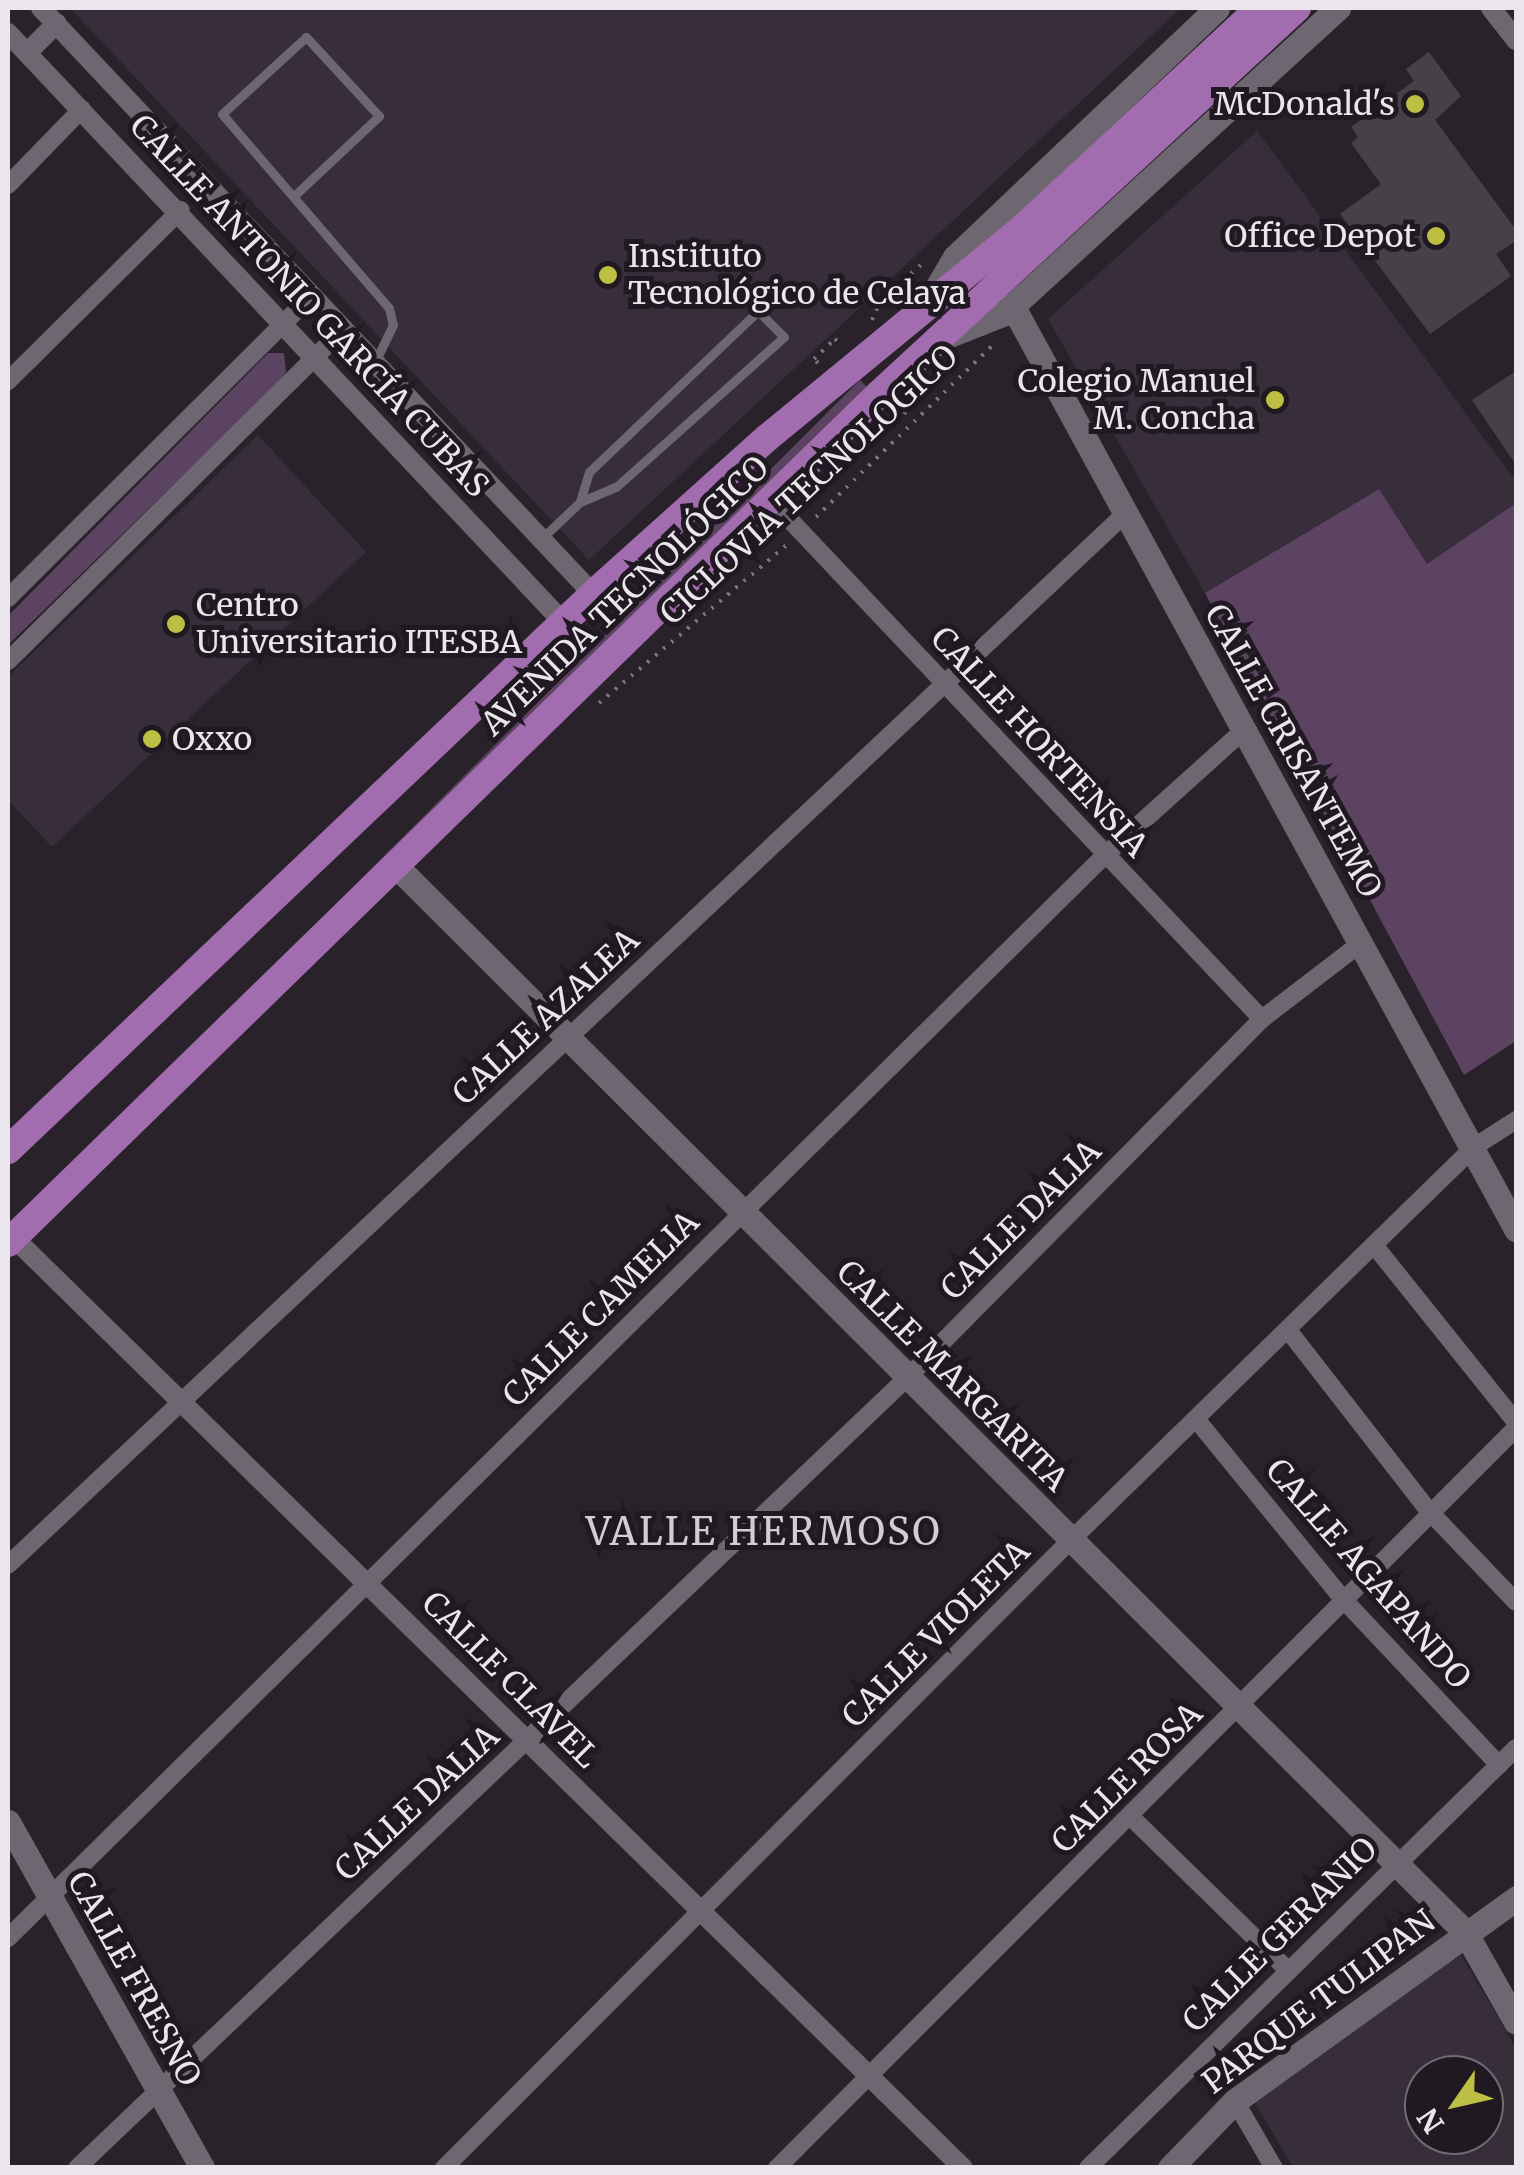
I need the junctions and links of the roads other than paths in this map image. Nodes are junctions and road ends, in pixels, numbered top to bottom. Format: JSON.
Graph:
{"nodes":[{"id":1,"x":1217,"y":8,"type":"edge"},
{"id":2,"x":1260,"y":8,"type":"edge"},
{"id":3,"x":1297,"y":8,"type":"edge"},
{"id":4,"x":1338,"y":8,"type":"edge"},
{"id":5,"x":1490,"y":8,"type":"edge"},
{"id":6,"x":49,"y":15,"type":"edge"},
{"id":7,"x":8,"y":33,"type":"edge"},
{"id":8,"x":1516,"y":40,"type":"edge"},
{"id":9,"x":27,"y":53,"type":"junction"},
{"id":10,"x":82,"y":109,"type":"junction"},
{"id":11,"x":8,"y":185,"type":"edge"},
{"id":12,"x":296,"y":194,"type":"junction"},
{"id":13,"x":181,"y":210,"type":"junction"},
{"id":14,"x":310,"y":297,"type":"junction"},
{"id":15,"x":1016,"y":313,"type":"junction"},
{"id":16,"x":919,"y":318,"type":"junction"},
{"id":17,"x":286,"y":322,"type":"junction"},
{"id":18,"x":342,"y":330,"type":"junction"},
{"id":19,"x":939,"y":339,"type":"junction"},
{"id":20,"x":318,"y":356,"type":"junction"},
{"id":21,"x":374,"y":364,"type":"junction"},
{"id":22,"x":8,"y":382,"type":"edge"},
{"id":23,"x":429,"y":422,"type":"junction"},
{"id":24,"x":401,"y":446,"type":"junction"},
{"id":25,"x":580,"y":502,"type":"junction"},
{"id":26,"x":774,"y":503,"type":"junction"},
{"id":27,"x":1126,"y":513,"type":"junction"},
{"id":28,"x":540,"y":539,"type":"junction"},
{"id":29,"x":593,"y":594,"type":"junction"},
{"id":30,"x":8,"y":598,"type":"edge"},
{"id":31,"x":563,"y":622,"type":"junction"},
{"id":32,"x":8,"y":661,"type":"edge"},
{"id":33,"x":944,"y":684,"type":"junction"},
{"id":34,"x":1245,"y":729,"type":"junction"},
{"id":35,"x":1104,"y":856,"type":"junction"},
{"id":36,"x":395,"y":864,"type":"junction"},
{"id":37,"x":1361,"y":943,"type":"junction"},
{"id":38,"x":1262,"y":1019,"type":"junction"},
{"id":39,"x":568,"y":1038,"type":"junction"},
{"id":40,"x":1516,"y":1120,"type":"edge"},
{"id":41,"x":1474,"y":1146,"type":"junction"},
{"id":42,"x":8,"y":1150,"type":"edge"},
{"id":43,"x":742,"y":1210,"type":"junction"},
{"id":44,"x":1516,"y":1229,"type":"edge"},
{"id":45,"x":10,"y":1240,"type":"edge"},
{"id":46,"x":1374,"y":1245,"type":"junction"},
{"id":47,"x":1288,"y":1330,"type":"junction"},
{"id":48,"x":907,"y":1378,"type":"junction"},
{"id":49,"x":181,"y":1402,"type":"junction"},
{"id":50,"x":1196,"y":1419,"type":"junction"},
{"id":51,"x":1516,"y":1425,"type":"edge"},
{"id":52,"x":1429,"y":1511,"type":"junction"},
{"id":53,"x":1070,"y":1541,"type":"junction"},
{"id":54,"x":8,"y":1565,"type":"edge"},
{"id":55,"x":370,"y":1584,"type":"junction"},
{"id":56,"x":1343,"y":1599,"type":"junction"},
{"id":57,"x":1516,"y":1602,"type":"edge"},
{"id":58,"x":1238,"y":1710,"type":"junction"},
{"id":59,"x":528,"y":1740,"type":"junction"},
{"id":60,"x":1516,"y":1748,"type":"edge"},
{"id":61,"x":1499,"y":1765,"type":"junction"},
{"id":62,"x":1130,"y":1816,"type":"junction"},
{"id":63,"x":8,"y":1822,"type":"edge"},
{"id":64,"x":1394,"y":1864,"type":"junction"},
{"id":65,"x":51,"y":1895,"type":"junction"},
{"id":66,"x":1516,"y":1898,"type":"edge"},
{"id":67,"x":703,"y":1913,"type":"junction"},
{"id":68,"x":1465,"y":1932,"type":"junction"},
{"id":69,"x":8,"y":1938,"type":"edge"},
{"id":70,"x":1288,"y":1970,"type":"junction"},
{"id":71,"x":1516,"y":2022,"type":"edge"},
{"id":72,"x":870,"y":2076,"type":"junction"},
{"id":73,"x":158,"y":2090,"type":"junction"},
{"id":74,"x":1235,"y":2101,"type":"junction"},
{"id":75,"x":76,"y":2168,"type":"edge"},
{"id":76,"x":202,"y":2168,"type":"edge"},
{"id":77,"x":444,"y":2168,"type":"edge"},
{"id":78,"x":777,"y":2168,"type":"edge"},
{"id":79,"x":963,"y":2168,"type":"edge"},
{"id":80,"x":1088,"y":2168,"type":"edge"},
{"id":81,"x":1170,"y":2168,"type":"edge"},
{"id":82,"x":1274,"y":2168,"type":"edge"}],
"edges":[{"from":1,"to":16,"type":"main road"},
{"from":2,"to":16,"type":"main road","name":"AVENIDA TECNOLÓGICO"},
{"from":3,"to":19,"type":"main road","name":"AVENIDA TECNOLÓGICO"},
{"from":4,"to":15,"type":"main road"},
{"from":5,"to":8,"type":"street"},
{"from":6,"to":9,"type":"street"},
{"from":6,"to":14,"type":"street","name":"CALLE ANTONIO GARCÍA CUBAS"},
{"from":7,"to":9,"type":"street","name":"CALLE ANTONIO GARCÍA CUBAS"},
{"from":9,"to":10,"type":"street","name":"CALLE ANTONIO GARCÍA CUBAS"},
{"from":10,"to":11,"type":"street"},
{"from":10,"to":13,"type":"street","name":"CALLE ANTONIO GARCÍA CUBAS"},
{"from":12,"to":12,"type":"lane"},
{"from":12,"to":21,"type":"lane"},
{"from":13,"to":17,"type":"street","name":"CALLE ANTONIO GARCÍA CUBAS"},
{"from":13,"to":22,"type":"street"},
{"from":14,"to":17,"type":"street"},
{"from":14,"to":18,"type":"street","name":"CALLE ANTONIO GARCÍA CUBAS"},
{"from":15,"to":19,"type":"main road"},
{"from":15,"to":27,"type":"main road","name":"CALLE CRISANTEMO"},
{"from":16,"to":29,"type":"main road","name":"AVENIDA TECNOLÓGICO"},
{"from":17,"to":20,"type":"street","name":"CALLE ANTONIO GARCÍA CUBAS"},
{"from":17,"to":30,"type":"street"},
{"from":18,"to":20,"type":"street"},
{"from":18,"to":21,"type":"street","name":"CALLE ANTONIO GARCÍA CUBAS"},
{"from":19,"to":26,"type":"main road","name":"AVENIDA TECNOLÓGICO"},
{"from":20,"to":24,"type":"street","name":"CALLE ANTONIO GARCÍA CUBAS"},
{"from":20,"to":32,"type":"street"},
{"from":21,"to":23,"type":"street","name":"CALLE ANTONIO GARCÍA CUBAS"},
{"from":23,"to":24,"type":"street"},
{"from":23,"to":28,"type":"street","name":"CALLE ANTONIO GARCÍA CUBAS"},
{"from":24,"to":31,"type":"street","name":"CALLE ANTONIO GARCÍA CUBAS"},
{"from":25,"to":25,"type":"lane"},
{"from":25,"to":28,"type":"lane"},
{"from":26,"to":33,"type":"street","name":"CALLE HORTENSIA"},
{"from":26,"to":36,"type":"main road","name":"AVENIDA TECNOLÓGICO"},
{"from":27,"to":33,"type":"street","name":"CALLE AZALEA"},
{"from":27,"to":34,"type":"main road","name":"CALLE CRISANTEMO"},
{"from":28,"to":29,"type":"street","name":"CALLE ANTONIO GARCÍA CUBAS"},
{"from":29,"to":31,"type":"main road","name":"AVENIDA TECNOLÓGICO"},
{"from":31,"to":42,"type":"main road","name":"AVENIDA TECNOLÓGICO"},
{"from":33,"to":35,"type":"street","name":"CALLE HORTENSIA"},
{"from":33,"to":39,"type":"street","name":"CALLE AZALEA"},
{"from":34,"to":35,"type":"street","name":"CALLE CAMELIA"},
{"from":34,"to":37,"type":"main road","name":"CALLE CRISANTEMO"},
{"from":35,"to":38,"type":"street","name":"CALLE HORTENSIA"},
{"from":35,"to":43,"type":"street","name":"CALLE CAMELIA"},
{"from":36,"to":39,"type":"main road","name":"CALLE MARGARITA"},
{"from":36,"to":45,"type":"main road","name":"AVENIDA TECNOLÓGICO"},
{"from":37,"to":38,"type":"street","name":"CALLE DALIA"},
{"from":37,"to":41,"type":"main road","name":"CALLE CRISANTEMO"},
{"from":38,"to":48,"type":"street","name":"CALLE DALIA"},
{"from":39,"to":43,"type":"main road","name":"CALLE MARGARITA"},
{"from":39,"to":49,"type":"street","name":"CALLE AZALEA"},
{"from":40,"to":41,"type":"street","name":"CALLE VIOLETA"},
{"from":41,"to":44,"type":"main road","name":"CALLE CRISANTEMO"},
{"from":41,"to":46,"type":"street","name":"CALLE VIOLETA"},
{"from":43,"to":48,"type":"main road","name":"CALLE MARGARITA"},
{"from":43,"to":55,"type":"street","name":"CALLE CAMELIA"},
{"from":45,"to":49,"type":"street","name":"CALLE CLAVEL"},
{"from":46,"to":47,"type":"street","name":"CALLE VIOLETA"},
{"from":46,"to":51,"type":"street"},
{"from":47,"to":50,"type":"street","name":"CALLE VIOLETA"},
{"from":47,"to":52,"type":"street"},
{"from":48,"to":53,"type":"main road","name":"CALLE MARGARITA"},
{"from":48,"to":59,"type":"street","name":"CALLE DALIA"},
{"from":49,"to":54,"type":"street","name":"CALLE AZALEA"},
{"from":49,"to":55,"type":"street","name":"CALLE CLAVEL"},
{"from":50,"to":53,"type":"street","name":"CALLE VIOLETA"},
{"from":50,"to":56,"type":"street","name":"CALLE AGAPANDO"},
{"from":51,"to":52,"type":"street","name":"CALLE ROSA"},
{"from":52,"to":56,"type":"street","name":"CALLE ROSA"},
{"from":52,"to":57,"type":"street"},
{"from":53,"to":58,"type":"main road","name":"CALLE MARGARITA"},
{"from":53,"to":67,"type":"street","name":"CALLE VIOLETA"},
{"from":55,"to":59,"type":"street","name":"CALLE CLAVEL"},
{"from":55,"to":65,"type":"street","name":"CALLE CAMELIA"},
{"from":56,"to":58,"type":"street","name":"CALLE ROSA"},
{"from":56,"to":61,"type":"street","name":"CALLE AGAPANDO"},
{"from":58,"to":62,"type":"street","name":"CALLE ROSA"},
{"from":58,"to":64,"type":"main road","name":"CALLE MARGARITA"},
{"from":59,"to":67,"type":"street","name":"CALLE CLAVEL"},
{"from":59,"to":73,"type":"street","name":"CALLE DALIA"},
{"from":60,"to":61,"type":"street","name":"CALLE GERANIO"},
{"from":61,"to":64,"type":"street","name":"CALLE GERANIO"},
{"from":62,"to":70,"type":"street"},
{"from":62,"to":72,"type":"street","name":"CALLE ROSA"},
{"from":63,"to":65,"type":"main road","name":"CALLE FRESNO"},
{"from":64,"to":68,"type":"main road","name":"CALLE MARGARITA"},
{"from":64,"to":70,"type":"street","name":"CALLE GERANIO"},
{"from":65,"to":69,"type":"street","name":"CALLE CAMELIA"},
{"from":65,"to":73,"type":"main road","name":"CALLE FRESNO"},
{"from":66,"to":68,"type":"main road","name":"PARQUE TULIPAN"},
{"from":67,"to":72,"type":"street","name":"CALLE CLAVEL"},
{"from":67,"to":77,"type":"street","name":"CALLE VIOLETA"},
{"from":68,"to":71,"type":"main road","name":"CALLE MARGARITA"},
{"from":68,"to":74,"type":"main road","name":"PARQUE TULIPAN"},
{"from":70,"to":80,"type":"street","name":"CALLE GERANIO"},
{"from":72,"to":78,"type":"street","name":"CALLE ROSA"},
{"from":72,"to":79,"type":"street","name":"CALLE CLAVEL"},
{"from":73,"to":75,"type":"street","name":"CALLE DALIA"},
{"from":73,"to":76,"type":"main road","name":"CALLE FRESNO"},
{"from":74,"to":81,"type":"main road","name":"PARQUE TULIPAN"},
{"from":74,"to":82,"type":"street"}]}
